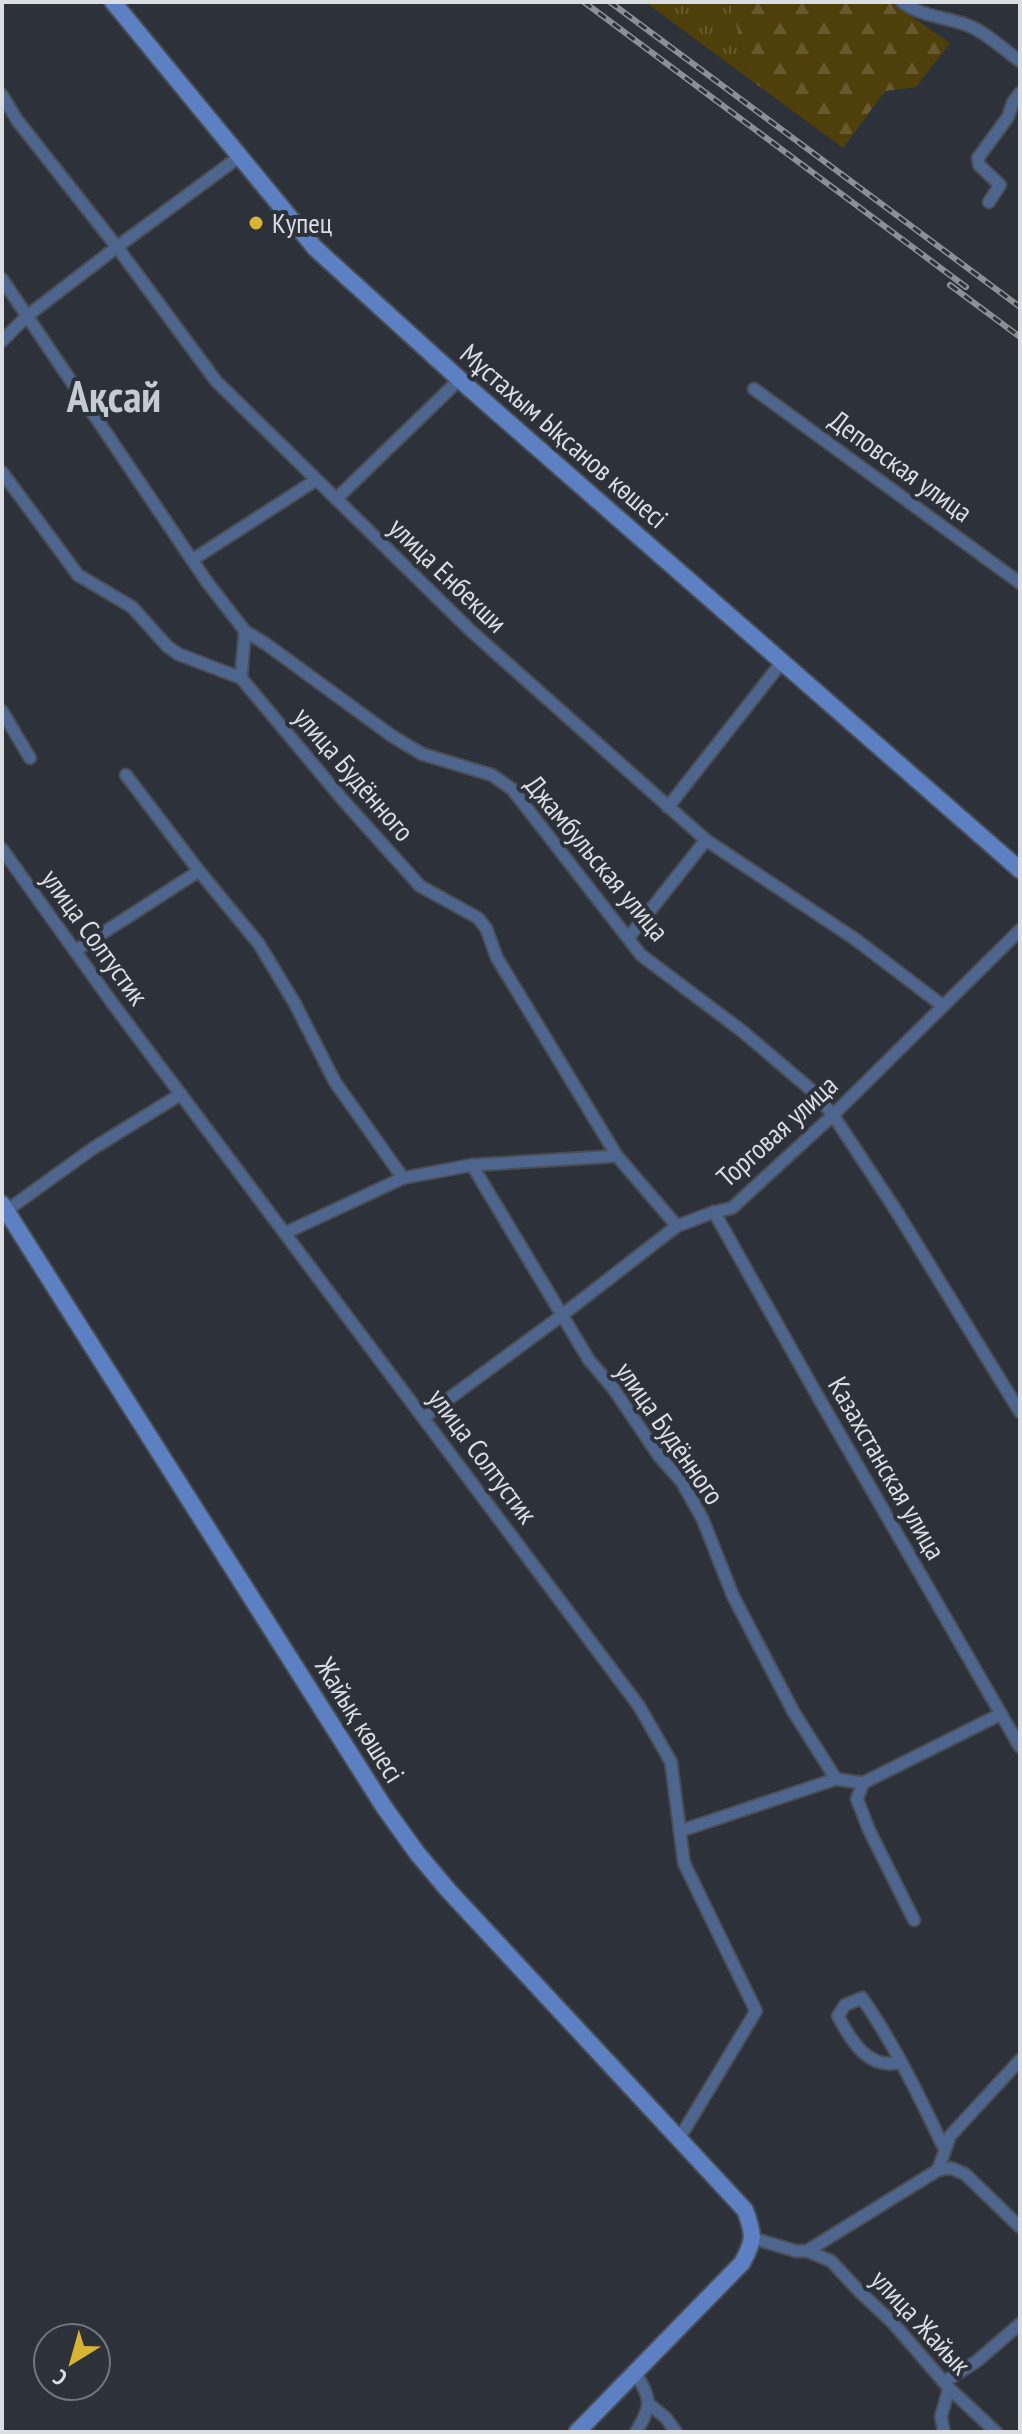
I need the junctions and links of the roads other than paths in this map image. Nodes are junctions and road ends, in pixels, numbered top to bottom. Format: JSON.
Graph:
{"nodes":[{"id":1,"x":113,"y":2,"type":"edge"},
{"id":2,"x":902,"y":2,"type":"edge"},
{"id":3,"x":939,"y":2,"type":"edge"},
{"id":4,"x":931,"y":13,"type":"junction"},
{"id":5,"x":1020,"y":61,"type":"edge"},
{"id":6,"x":1020,"y":93,"type":"edge"},
{"id":7,"x":2,"y":95,"type":"edge"},
{"id":8,"x":239,"y":157,"type":"junction"},
{"id":9,"x":989,"y":202,"type":"dead end"},
{"id":10,"x":117,"y":247,"type":"junction"},
{"id":11,"x":2,"y":279,"type":"edge"},
{"id":12,"x":27,"y":316,"type":"junction"},
{"id":13,"x":2,"y":341,"type":"edge"},
{"id":14,"x":459,"y":380,"type":"junction"},
{"id":15,"x":754,"y":389,"type":"dead end"},
{"id":16,"x":2,"y":472,"type":"edge"},
{"id":17,"x":316,"y":480,"type":"junction"},
{"id":18,"x":336,"y":499,"type":"junction"},
{"id":19,"x":192,"y":560,"type":"junction"},
{"id":20,"x":1020,"y":583,"type":"edge"},
{"id":21,"x":245,"y":631,"type":"junction"},
{"id":22,"x":782,"y":662,"type":"junction"},
{"id":23,"x":241,"y":678,"type":"junction"},
{"id":24,"x":2,"y":711,"type":"edge"},
{"id":25,"x":30,"y":758,"type":"dead end"},
{"id":26,"x":126,"y":775,"type":"dead end"},
{"id":27,"x":668,"y":807,"type":"junction"},
{"id":28,"x":706,"y":840,"type":"junction"},
{"id":29,"x":2,"y":849,"type":"edge"},
{"id":30,"x":1020,"y":870,"type":"edge"},
{"id":31,"x":199,"y":871,"type":"junction"},
{"id":32,"x":1020,"y":930,"type":"edge"},
{"id":33,"x":629,"y":937,"type":"junction"},
{"id":34,"x":75,"y":951,"type":"junction"},
{"id":35,"x":943,"y":1006,"type":"junction"},
{"id":36,"x":181,"y":1094,"type":"junction"},
{"id":37,"x":833,"y":1115,"type":"junction"},
{"id":38,"x":617,"y":1156,"type":"junction"},
{"id":39,"x":472,"y":1165,"type":"junction"},
{"id":40,"x":403,"y":1178,"type":"junction"},
{"id":41,"x":4,"y":1208,"type":"edge"},
{"id":42,"x":714,"y":1212,"type":"junction"},
{"id":43,"x":677,"y":1226,"type":"junction"},
{"id":44,"x":285,"y":1233,"type":"junction"},
{"id":45,"x":561,"y":1316,"type":"junction"},
{"id":46,"x":1020,"y":1412,"type":"edge"},
{"id":47,"x":424,"y":1417,"type":"junction"},
{"id":48,"x":1001,"y":1714,"type":"junction"},
{"id":49,"x":1020,"y":1747,"type":"edge"},
{"id":50,"x":836,"y":1779,"type":"junction"},
{"id":51,"x":863,"y":1783,"type":"junction"},
{"id":52,"x":680,"y":1831,"type":"junction"},
{"id":53,"x":914,"y":1920,"type":"dead end"},
{"id":54,"x":1020,"y":2060,"type":"edge"},
{"id":55,"x":901,"y":2062,"type":"junction"},
{"id":56,"x":679,"y":2139,"type":"junction"},
{"id":57,"x":945,"y":2150,"type":"junction"},
{"id":58,"x":938,"y":2170,"type":"junction"},
{"id":59,"x":1020,"y":2227,"type":"edge"},
{"id":60,"x":752,"y":2238,"type":"junction"},
{"id":61,"x":807,"y":2251,"type":"junction"},
{"id":62,"x":1020,"y":2324,"type":"edge"},
{"id":63,"x":635,"y":2372,"type":"junction"},
{"id":64,"x":947,"y":2385,"type":"junction"},
{"id":65,"x":649,"y":2404,"type":"junction"},
{"id":66,"x":577,"y":2432,"type":"edge"},
{"id":67,"x":636,"y":2432,"type":"edge"},
{"id":68,"x":676,"y":2432,"type":"edge"},
{"id":69,"x":944,"y":2432,"type":"edge"},
{"id":70,"x":996,"y":2432,"type":"edge"}],
"edges":[{"from":1,"to":8,"type":"street","name":"Мұстахым Ықсанов көшесі"},
{"from":2,"to":4,"type":"street"},
{"from":3,"to":4,"type":"street"},
{"from":4,"to":5,"type":"street"},
{"from":6,"to":9,"type":"street"},
{"from":7,"to":10,"type":"street","name":"улица Енбекши"},
{"from":8,"to":10,"type":"street"},
{"from":8,"to":14,"type":"street","name":"Мұстахым Ықсанов көшесі"},
{"from":10,"to":12,"type":"street"},
{"from":10,"to":17,"type":"street","name":"улица Енбекши"},
{"from":11,"to":12,"type":"street","name":"Джамбульская улица"},
{"from":12,"to":13,"type":"street"},
{"from":12,"to":19,"type":"street","name":"Джамбульская улица"},
{"from":14,"to":18,"type":"street"},
{"from":14,"to":22,"type":"street","name":"Мұстахым Ықсанов көшесі"},
{"from":15,"to":20,"type":"street","name":"Деповская улица"},
{"from":16,"to":23,"type":"street","name":"улица Будённого"},
{"from":17,"to":18,"type":"street","name":"улица Енбекши"},
{"from":17,"to":19,"type":"street"},
{"from":18,"to":27,"type":"street","name":"улица Енбекши"},
{"from":19,"to":21,"type":"street","name":"Джамбульская улица"},
{"from":21,"to":23,"type":"street"},
{"from":21,"to":33,"type":"street","name":"Джамбульская улица"},
{"from":22,"to":27,"type":"street"},
{"from":22,"to":30,"type":"street","name":"Мұстахым Ықсанов көшесі"},
{"from":23,"to":38,"type":"street","name":"улица Будённого"},
{"from":24,"to":25,"type":"street"},
{"from":26,"to":31,"type":"street"},
{"from":27,"to":28,"type":"street","name":"улица Енбекши"},
{"from":28,"to":33,"type":"street"},
{"from":28,"to":35,"type":"street","name":"улица Енбекши"},
{"from":29,"to":34,"type":"street","name":"улица Солтустик"},
{"from":31,"to":34,"type":"street"},
{"from":31,"to":40,"type":"street"},
{"from":32,"to":35,"type":"street","name":"Торговая улица"},
{"from":33,"to":37,"type":"street","name":"Джамбульская улица"},
{"from":34,"to":36,"type":"street","name":"улица Солтустик"},
{"from":35,"to":37,"type":"street","name":"Торговая улица"},
{"from":36,"to":41,"type":"street"},
{"from":36,"to":44,"type":"street","name":"улица Солтустик"},
{"from":37,"to":42,"type":"street","name":"Торговая улица"},
{"from":37,"to":46,"type":"street","name":"Джамбульская улица"},
{"from":38,"to":39,"type":"street"},
{"from":38,"to":43,"type":"street","name":"улица Будённого"},
{"from":39,"to":40,"type":"street"},
{"from":39,"to":45,"type":"street","name":"улица Будённого"},
{"from":40,"to":44,"type":"street"},
{"from":41,"to":56,"type":"street","name":"Жайық көшесі"},
{"from":42,"to":43,"type":"street","name":"Торговая улица"},
{"from":42,"to":48,"type":"street","name":"Казахстанская улица"},
{"from":43,"to":45,"type":"street","name":"Торговая улица"},
{"from":44,"to":47,"type":"street","name":"улица Солтустик"},
{"from":45,"to":47,"type":"street","name":"Торговая улица"},
{"from":45,"to":50,"type":"street","name":"улица Будённого"},
{"from":47,"to":52,"type":"street","name":"улица Солтустик"},
{"from":48,"to":49,"type":"street","name":"Казахстанская улица"},
{"from":48,"to":51,"type":"street"},
{"from":50,"to":51,"type":"street"},
{"from":50,"to":52,"type":"street"},
{"from":51,"to":53,"type":"street"},
{"from":52,"to":56,"type":"street","name":"улица Солтустик"},
{"from":54,"to":57,"type":"street"},
{"from":55,"to":55,"type":"street"},
{"from":55,"to":57,"type":"street"},
{"from":56,"to":60,"type":"street","name":"Жайық көшесі"},
{"from":57,"to":58,"type":"street"},
{"from":58,"to":59,"type":"street"},
{"from":58,"to":61,"type":"street"},
{"from":60,"to":61,"type":"street","name":"улица Жайык"},
{"from":60,"to":63,"type":"street"},
{"from":61,"to":64,"type":"street","name":"улица Жайык"},
{"from":62,"to":64,"type":"street"},
{"from":63,"to":65,"type":"street"},
{"from":63,"to":66,"type":"street"},
{"from":64,"to":69,"type":"street"},
{"from":64,"to":70,"type":"street","name":"улица Жайык"},
{"from":65,"to":67,"type":"street"},
{"from":65,"to":68,"type":"street"}]}
